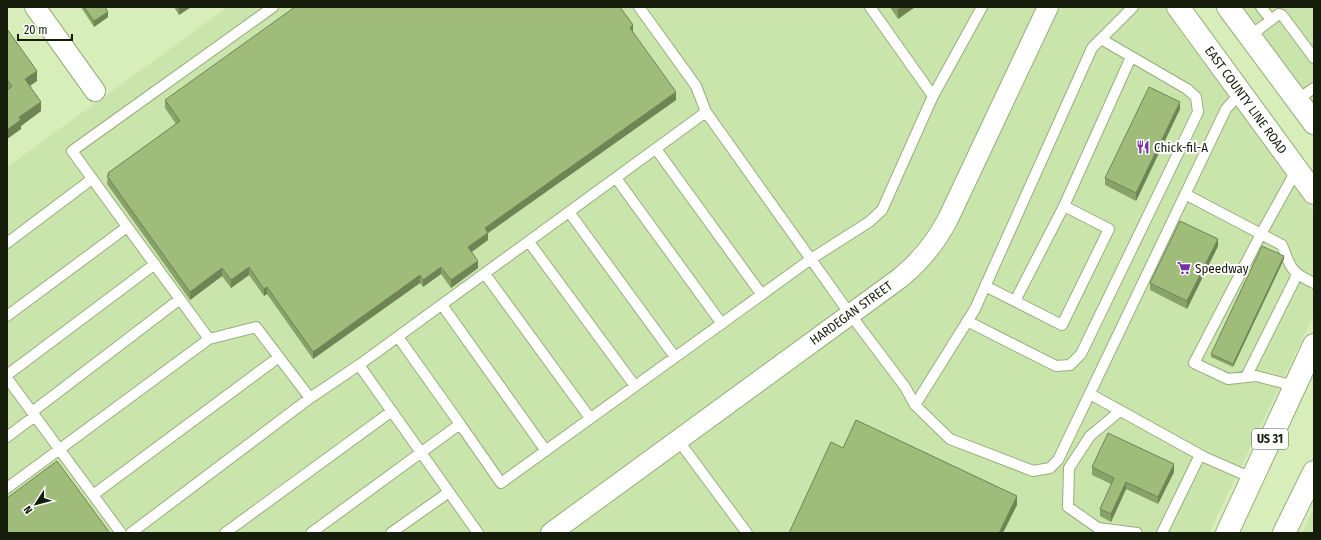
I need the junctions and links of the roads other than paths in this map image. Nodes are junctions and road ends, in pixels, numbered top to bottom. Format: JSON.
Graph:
{"nodes":[{"id":1,"x":35,"y":7,"type":"edge"},
{"id":2,"x":273,"y":7,"type":"edge"},
{"id":3,"x":639,"y":7,"type":"edge"},
{"id":4,"x":870,"y":7,"type":"edge"},
{"id":5,"x":982,"y":7,"type":"edge"},
{"id":6,"x":1048,"y":7,"type":"edge"},
{"id":7,"x":1133,"y":7,"type":"edge"},
{"id":8,"x":1178,"y":7,"type":"edge"},
{"id":9,"x":1228,"y":7,"type":"edge"},
{"id":10,"x":1261,"y":7,"type":"edge"},
{"id":11,"x":1271,"y":20,"type":"junction"},
{"id":12,"x":1250,"y":36,"type":"junction"},
{"id":13,"x":1101,"y":39,"type":"junction"},
{"id":14,"x":1131,"y":57,"type":"junction"},
{"id":15,"x":1314,"y":58,"type":"edge"},
{"id":16,"x":95,"y":91,"type":"dead end"},
{"id":17,"x":1241,"y":92,"type":"junction"},
{"id":18,"x":1305,"y":94,"type":"edge"},
{"id":19,"x":933,"y":96,"type":"junction"},
{"id":20,"x":706,"y":112,"type":"junction"},
{"id":21,"x":1314,"y":123,"type":"edge"},
{"id":22,"x":656,"y":149,"type":"junction"},
{"id":23,"x":1297,"y":169,"type":"junction"},
{"id":24,"x":616,"y":178,"type":"junction"},
{"id":25,"x":92,"y":179,"type":"junction"},
{"id":26,"x":1314,"y":193,"type":"edge"},
{"id":27,"x":1186,"y":194,"type":"junction"},
{"id":28,"x":1064,"y":206,"type":"junction"},
{"id":29,"x":569,"y":212,"type":"junction"},
{"id":30,"x":127,"y":227,"type":"junction"},
{"id":31,"x":1261,"y":234,"type":"junction"},
{"id":32,"x":529,"y":242,"type":"junction"},
{"id":33,"x":7,"y":243,"type":"edge"},
{"id":34,"x":810,"y":259,"type":"junction"},
{"id":35,"x":155,"y":264,"type":"junction"},
{"id":36,"x":485,"y":274,"type":"junction"},
{"id":37,"x":1297,"y":275,"type":"junction"},
{"id":38,"x":1314,"y":283,"type":"edge"},
{"id":39,"x":985,"y":286,"type":"junction"},
{"id":40,"x":762,"y":294,"type":"junction"},
{"id":41,"x":180,"y":299,"type":"junction"},
{"id":42,"x":1015,"y":301,"type":"junction"},
{"id":43,"x":442,"y":305,"type":"junction"},
{"id":44,"x":850,"y":314,"type":"junction"},
{"id":45,"x":7,"y":316,"type":"edge"},
{"id":46,"x":967,"y":321,"type":"junction"},
{"id":47,"x":722,"y":324,"type":"junction"},
{"id":48,"x":398,"y":337,"type":"junction"},
{"id":49,"x":209,"y":339,"type":"junction"},
{"id":50,"x":1314,"y":345,"type":"edge"},
{"id":51,"x":279,"y":357,"type":"junction"},
{"id":52,"x":675,"y":357,"type":"junction"},
{"id":53,"x":359,"y":365,"type":"junction"},
{"id":54,"x":7,"y":377,"type":"edge"},
{"id":55,"x":1246,"y":377,"type":"junction"},
{"id":56,"x":635,"y":386,"type":"junction"},
{"id":57,"x":1295,"y":386,"type":"junction"},
{"id":58,"x":1090,"y":394,"type":"junction"},
{"id":59,"x":310,"y":398,"type":"junction"},
{"id":60,"x":915,"y":405,"type":"junction"},
{"id":61,"x":392,"y":411,"type":"junction"},
{"id":62,"x":1120,"y":411,"type":"junction"},
{"id":63,"x":33,"y":414,"type":"junction"},
{"id":64,"x":590,"y":418,"type":"junction"},
{"id":65,"x":460,"y":424,"type":"junction"},
{"id":66,"x":7,"y":437,"type":"edge"},
{"id":67,"x":678,"y":440,"type":"junction"},
{"id":68,"x":60,"y":450,"type":"junction"},
{"id":69,"x":546,"y":451,"type":"junction"},
{"id":70,"x":421,"y":453,"type":"junction"},
{"id":71,"x":1200,"y":455,"type":"junction"},
{"id":72,"x":1314,"y":472,"type":"edge"},
{"id":73,"x":1252,"y":478,"type":"junction"},
{"id":74,"x":7,"y":488,"type":"edge"},
{"id":75,"x":449,"y":492,"type":"junction"},
{"id":76,"x":93,"y":495,"type":"junction"},
{"id":77,"x":558,"y":530,"type":"edge"},
{"id":78,"x":1290,"y":531,"type":"edge"},
{"id":79,"x":121,"y":533,"type":"edge"},
{"id":80,"x":131,"y":533,"type":"edge"},
{"id":81,"x":225,"y":533,"type":"edge"},
{"id":82,"x":311,"y":533,"type":"edge"},
{"id":83,"x":391,"y":533,"type":"edge"},
{"id":84,"x":478,"y":533,"type":"edge"},
{"id":85,"x":747,"y":533,"type":"edge"},
{"id":86,"x":1137,"y":533,"type":"edge"},
{"id":87,"x":1162,"y":533,"type":"edge"},
{"id":88,"x":1227,"y":533,"type":"edge"}],
"edges":[{"from":1,"to":16,"type":"street"},
{"from":2,"to":25,"type":"lane"},
{"from":3,"to":20,"type":"lane"},
{"from":4,"to":19,"type":"lane"},
{"from":5,"to":19,"type":"lane"},
{"from":6,"to":44,"type":"street","name":"HARDEGAN STREET"},
{"from":7,"to":13,"type":"lane"},
{"from":8,"to":17,"type":"main road","name":"EAST COUNTY LINE ROAD"},
{"from":9,"to":12,"type":"main road"},
{"from":10,"to":11,"type":"lane"},
{"from":11,"to":12,"type":"lane"},
{"from":11,"to":15,"type":"lane"},
{"from":12,"to":18,"type":"main road"},
{"from":13,"to":14,"type":"lane"},
{"from":13,"to":39,"type":"lane"},
{"from":14,"to":28,"type":"lane"},
{"from":14,"to":46,"type":"lane"},
{"from":17,"to":23,"type":"main road","name":"EAST COUNTY LINE ROAD"},
{"from":17,"to":27,"type":"lane"},
{"from":18,"to":21,"type":"main road"},
{"from":19,"to":34,"type":"lane"},
{"from":20,"to":22,"type":"lane"},
{"from":20,"to":34,"type":"lane"},
{"from":22,"to":24,"type":"lane"},
{"from":22,"to":40,"type":"lane"},
{"from":23,"to":26,"type":"main road","name":"EAST COUNTY LINE ROAD"},
{"from":23,"to":31,"type":"lane"},
{"from":24,"to":29,"type":"lane"},
{"from":24,"to":47,"type":"lane"},
{"from":25,"to":30,"type":"lane"},
{"from":25,"to":33,"type":"lane"},
{"from":27,"to":31,"type":"lane"},
{"from":27,"to":58,"type":"lane"},
{"from":28,"to":42,"type":"lane"},
{"from":28,"to":42,"type":"lane"},
{"from":29,"to":32,"type":"lane"},
{"from":29,"to":52,"type":"lane"},
{"from":30,"to":35,"type":"lane"},
{"from":30,"to":45,"type":"lane"},
{"from":31,"to":37,"type":"lane"},
{"from":31,"to":55,"type":"lane"},
{"from":32,"to":36,"type":"lane"},
{"from":32,"to":56,"type":"lane"},
{"from":34,"to":40,"type":"lane"},
{"from":34,"to":44,"type":"lane"},
{"from":35,"to":41,"type":"lane"},
{"from":35,"to":54,"type":"lane"},
{"from":36,"to":43,"type":"lane"},
{"from":36,"to":64,"type":"lane"},
{"from":37,"to":38,"type":"lane"},
{"from":37,"to":55,"type":"lane"},
{"from":39,"to":42,"type":"lane"},
{"from":39,"to":46,"type":"lane"},
{"from":40,"to":47,"type":"lane"},
{"from":41,"to":49,"type":"lane"},
{"from":41,"to":63,"type":"lane"},
{"from":43,"to":48,"type":"lane"},
{"from":43,"to":69,"type":"lane"},
{"from":44,"to":60,"type":"lane"},
{"from":44,"to":67,"type":"street","name":"HARDEGAN STREET"},
{"from":46,"to":60,"type":"lane"},
{"from":47,"to":52,"type":"lane"},
{"from":48,"to":53,"type":"lane"},
{"from":48,"to":65,"type":"lane"},
{"from":49,"to":51,"type":"lane"},
{"from":49,"to":68,"type":"lane"},
{"from":50,"to":57,"type":"main road","number":"US 31"},
{"from":51,"to":59,"type":"lane"},
{"from":51,"to":76,"type":"lane"},
{"from":52,"to":56,"type":"lane"},
{"from":53,"to":59,"type":"lane"},
{"from":53,"to":61,"type":"lane"},
{"from":54,"to":63,"type":"lane"},
{"from":55,"to":57,"type":"lane"},
{"from":56,"to":64,"type":"lane"},
{"from":57,"to":73,"type":"main road","number":"US 31"},
{"from":58,"to":60,"type":"lane"},
{"from":58,"to":62,"type":"lane"},
{"from":59,"to":80,"type":"lane"},
{"from":61,"to":70,"type":"lane"},
{"from":61,"to":81,"type":"lane"},
{"from":62,"to":71,"type":"lane"},
{"from":62,"to":86,"type":"lane"},
{"from":63,"to":66,"type":"lane"},
{"from":63,"to":68,"type":"lane"},
{"from":64,"to":69,"type":"lane"},
{"from":65,"to":69,"type":"lane"},
{"from":65,"to":70,"type":"lane"},
{"from":67,"to":77,"type":"street","name":"HARDEGAN STREET"},
{"from":67,"to":85,"type":"lane"},
{"from":68,"to":74,"type":"lane"},
{"from":68,"to":76,"type":"lane"},
{"from":70,"to":75,"type":"lane"},
{"from":70,"to":82,"type":"lane"},
{"from":71,"to":73,"type":"lane"},
{"from":71,"to":87,"type":"lane"},
{"from":72,"to":78,"type":"main road"},
{"from":73,"to":88,"type":"main road","number":"US 31"},
{"from":75,"to":83,"type":"lane"},
{"from":75,"to":84,"type":"lane"},
{"from":76,"to":79,"type":"lane"}]}
